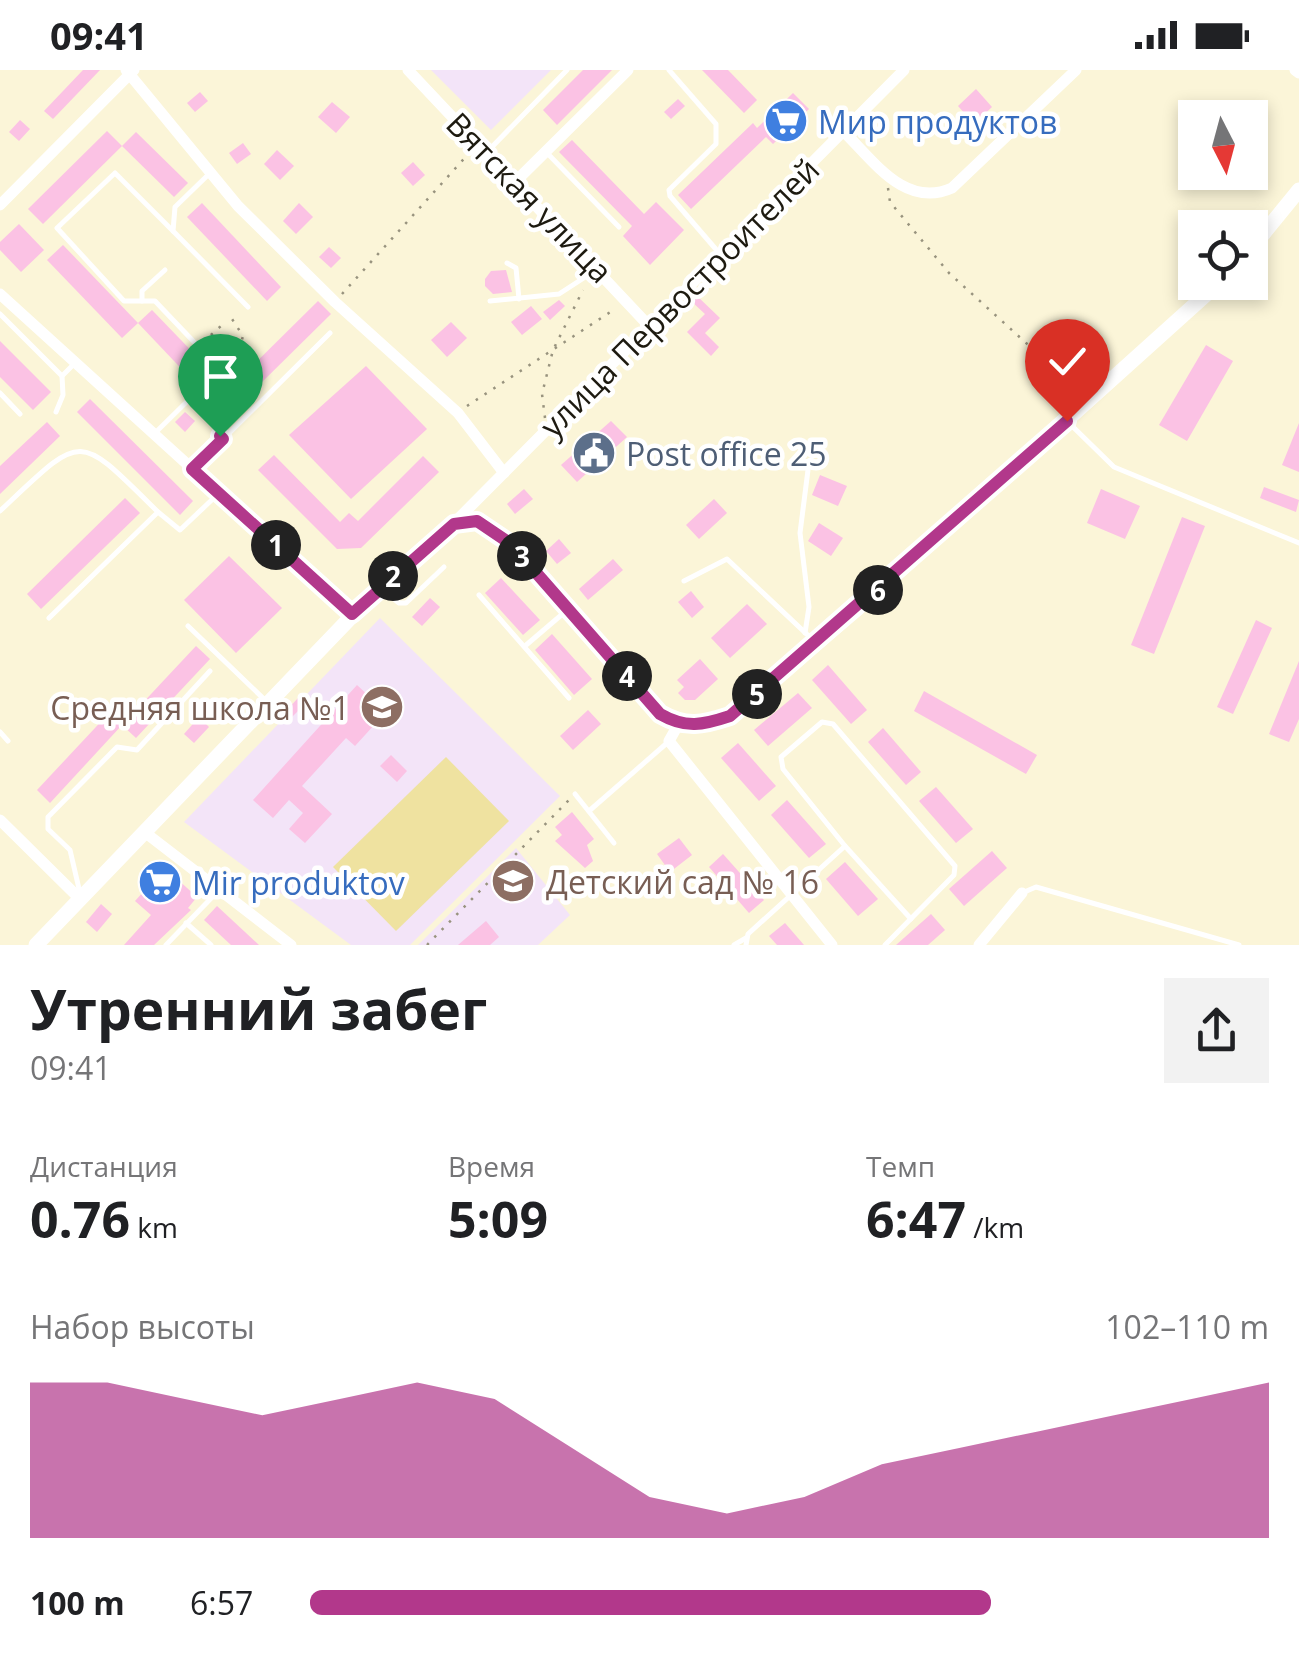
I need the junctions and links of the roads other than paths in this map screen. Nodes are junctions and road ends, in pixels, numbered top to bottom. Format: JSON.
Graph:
{"nodes":[{"id":1,"x":408,"y":70,"type":"edge"},
{"id":2,"x":566,"y":70,"type":"edge"},
{"id":3,"x":628,"y":70,"type":"edge"},
{"id":4,"x":668,"y":70,"type":"edge"},
{"id":5,"x":904,"y":70,"type":"edge"},
{"id":6,"x":1076,"y":70,"type":"edge"},
{"id":7,"x":130,"y":72,"type":"edge"},
{"id":8,"x":843,"y":131,"type":"junction"},
{"id":9,"x":482,"y":147,"type":"junction"},
{"id":10,"x":546,"y":152,"type":"junction"},
{"id":11,"x":211,"y":172,"type":"junction"},
{"id":12,"x":516,"y":182,"type":"junction"},
{"id":13,"x":1299,"y":190,"type":"edge"},
{"id":14,"x":0,"y":206,"type":"edge"},
{"id":15,"x":619,"y":227,"type":"dead end"},
{"id":16,"x":1268,"y":228,"type":"edge"},
{"id":17,"x":174,"y":231,"type":"junction"},
{"id":18,"x":721,"y":255,"type":"junction"},
{"id":19,"x":508,"y":263,"type":"dead end"},
{"id":20,"x":599,"y":268,"type":"junction"},
{"id":21,"x":164,"y":270,"type":"dead end"},
{"id":22,"x":0,"y":294,"type":"edge"},
{"id":23,"x":519,"y":299,"type":"junction"},
{"id":24,"x":1200,"y":300,"type":"edge"},
{"id":25,"x":142,"y":301,"type":"junction"},
{"id":26,"x":490,"y":301,"type":"dead end"},
{"id":27,"x":248,"y":307,"type":"dead end"},
{"id":28,"x":0,"y":314,"type":"edge"},
{"id":29,"x":650,"y":326,"type":"junction"},
{"id":30,"x":330,"y":333,"type":"dead end"},
{"id":31,"x":76,"y":362,"type":"junction"},
{"id":32,"x":62,"y":376,"type":"junction"},
{"id":33,"x":0,"y":392,"type":"edge"},
{"id":34,"x":56,"y":412,"type":"dead end"},
{"id":35,"x":20,"y":414,"type":"dead end"},
{"id":36,"x":1067,"y":421,"type":"junction"},
{"id":37,"x":154,"y":434,"type":"junction"},
{"id":38,"x":192,"y":469,"type":"junction"},
{"id":39,"x":808,"y":470,"type":"dead end"},
{"id":40,"x":504,"y":473,"type":"junction"},
{"id":41,"x":219,"y":493,"type":"junction"},
{"id":42,"x":0,"y":511,"type":"edge"},
{"id":43,"x":158,"y":512,"type":"junction"},
{"id":44,"x":454,"y":524,"type":"junction"},
{"id":45,"x":1299,"y":543,"type":"edge"},
{"id":46,"x":444,"y":567,"type":"dead end"},
{"id":47,"x":684,"y":581,"type":"dead end"},
{"id":48,"x":379,"y":588,"type":"junction"},
{"id":49,"x":480,"y":595,"type":"dead end"},
{"id":50,"x":568,"y":610,"type":"junction"},
{"id":51,"x":352,"y":614,"type":"junction"},
{"id":52,"x":49,"y":618,"type":"dead end"},
{"id":53,"x":188,"y":626,"type":"dead end"},
{"id":54,"x":811,"y":638,"type":"junction"},
{"id":55,"x":524,"y":647,"type":"junction"},
{"id":56,"x":210,"y":671,"type":"dead end"},
{"id":57,"x":569,"y":698,"type":"dead end"},
{"id":58,"x":268,"y":703,"type":"junction"},
{"id":59,"x":678,"y":725,"type":"junction"},
{"id":60,"x":0,"y":732,"type":"edge"},
{"id":61,"x":8,"y":741,"type":"dead end"},
{"id":62,"x":669,"y":741,"type":"junction"},
{"id":63,"x":575,"y":794,"type":"road end"},
{"id":64,"x":589,"y":811,"type":"junction"},
{"id":65,"x":0,"y":820,"type":"edge"},
{"id":66,"x":147,"y":834,"type":"junction"},
{"id":67,"x":614,"y":843,"type":"dead end"},
{"id":68,"x":845,"y":846,"type":"junction"},
{"id":69,"x":219,"y":890,"type":"junction"},
{"id":70,"x":1022,"y":893,"type":"joint"},
{"id":71,"x":791,"y":896,"type":"junction"},
{"id":72,"x":82,"y":900,"type":"junction"},
{"id":73,"x":911,"y":919,"type":"junction"},
{"id":74,"x":186,"y":923,"type":"junction"},
{"id":75,"x":746,"y":942,"type":"edge"},
{"id":76,"x":36,"y":945,"type":"edge"},
{"id":77,"x":166,"y":945,"type":"edge"},
{"id":78,"x":210,"y":945,"type":"edge"},
{"id":79,"x":291,"y":945,"type":"edge"},
{"id":80,"x":734,"y":945,"type":"edge"},
{"id":81,"x":832,"y":945,"type":"edge"},
{"id":82,"x":886,"y":945,"type":"edge"},
{"id":83,"x":979,"y":945,"type":"edge"},
{"id":84,"x":1238,"y":945,"type":"edge"}],
"edges":[{"from":1,"to":9,"type":"street","name":"Вятская улица"},
{"from":2,"to":9,"type":"lane"},
{"from":3,"to":10,"type":"street"},
{"from":4,"to":18,"type":"lane"},
{"from":5,"to":8,"type":"street","name":"улица Первостроителей"},
{"from":6,"to":8,"type":"street"},
{"from":7,"to":11,"type":"street"},
{"from":7,"to":14,"type":"street"},
{"from":8,"to":18,"type":"street","name":"улица Первостроителей"},
{"from":9,"to":12,"type":"street","name":"Вятская улица"},
{"from":10,"to":12,"type":"street"},
{"from":10,"to":15,"type":"lane"},
{"from":11,"to":17,"type":"lane"},
{"from":11,"to":40,"type":"street"},
{"from":12,"to":20,"type":"street","name":"Вятская улица"},
{"from":13,"to":16,"type":"main road"},
{"from":17,"to":25,"type":"lane"},
{"from":17,"to":27,"type":"lane"},
{"from":18,"to":29,"type":"street","name":"улица Первостроителей"},
{"from":19,"to":23,"type":"lane"},
{"from":20,"to":23,"type":"lane"},
{"from":20,"to":29,"type":"street","name":"Вятская улица"},
{"from":21,"to":25,"type":"lane"},
{"from":22,"to":31,"type":"street"},
{"from":23,"to":26,"type":"lane"},
{"from":24,"to":36,"type":"main road"},
{"from":25,"to":37,"type":"lane"},
{"from":28,"to":32,"type":"lane"},
{"from":29,"to":40,"type":"street","name":"улица Первостроителей"},
{"from":30,"to":38,"type":"lane"},
{"from":31,"to":32,"type":"lane"},
{"from":31,"to":37,"type":"street"},
{"from":32,"to":34,"type":"lane"},
{"from":33,"to":35,"type":"lane"},
{"from":36,"to":45,"type":"lane"},
{"from":36,"to":54,"type":"main road"},
{"from":37,"to":38,"type":"street"},
{"from":38,"to":41,"type":"street"},
{"from":39,"to":54,"type":"lane"},
{"from":40,"to":44,"type":"street","name":"улица Первостроителей"},
{"from":41,"to":43,"type":"lane"},
{"from":41,"to":51,"type":"street"},
{"from":42,"to":43,"type":"lane"},
{"from":43,"to":52,"type":"lane"},
{"from":44,"to":48,"type":"main road"},
{"from":44,"to":50,"type":"main road"},
{"from":46,"to":48,"type":"lane"},
{"from":47,"to":54,"type":"lane"},
{"from":48,"to":51,"type":"main road"},
{"from":49,"to":55,"type":"lane"},
{"from":50,"to":55,"type":"lane"},
{"from":50,"to":59,"type":"main road"},
{"from":51,"to":58,"type":"main road"},
{"from":53,"to":58,"type":"lane"},
{"from":54,"to":59,"type":"main road"},
{"from":55,"to":57,"type":"lane"},
{"from":56,"to":72,"type":"lane"},
{"from":58,"to":66,"type":"main road"},
{"from":59,"to":62,"type":"street"},
{"from":60,"to":61,"type":"lane"},
{"from":62,"to":64,"type":"lane"},
{"from":62,"to":71,"type":"street"},
{"from":63,"to":64,"type":"lane"},
{"from":64,"to":67,"type":"lane"},
{"from":65,"to":72,"type":"street"},
{"from":66,"to":69,"type":"street"},
{"from":66,"to":72,"type":"main road"},
{"from":68,"to":71,"type":"lane"},
{"from":68,"to":73,"type":"lane"},
{"from":68,"to":73,"type":"lane"},
{"from":69,"to":74,"type":"lane"},
{"from":69,"to":79,"type":"street"},
{"from":70,"to":83,"type":"street"},
{"from":70,"to":84,"type":"lane"},
{"from":71,"to":75,"type":"lane"},
{"from":71,"to":81,"type":"street"},
{"from":72,"to":76,"type":"main road"},
{"from":73,"to":82,"type":"lane"},
{"from":74,"to":77,"type":"lane"},
{"from":74,"to":78,"type":"lane"},
{"from":75,"to":80,"type":"lane"}]}
